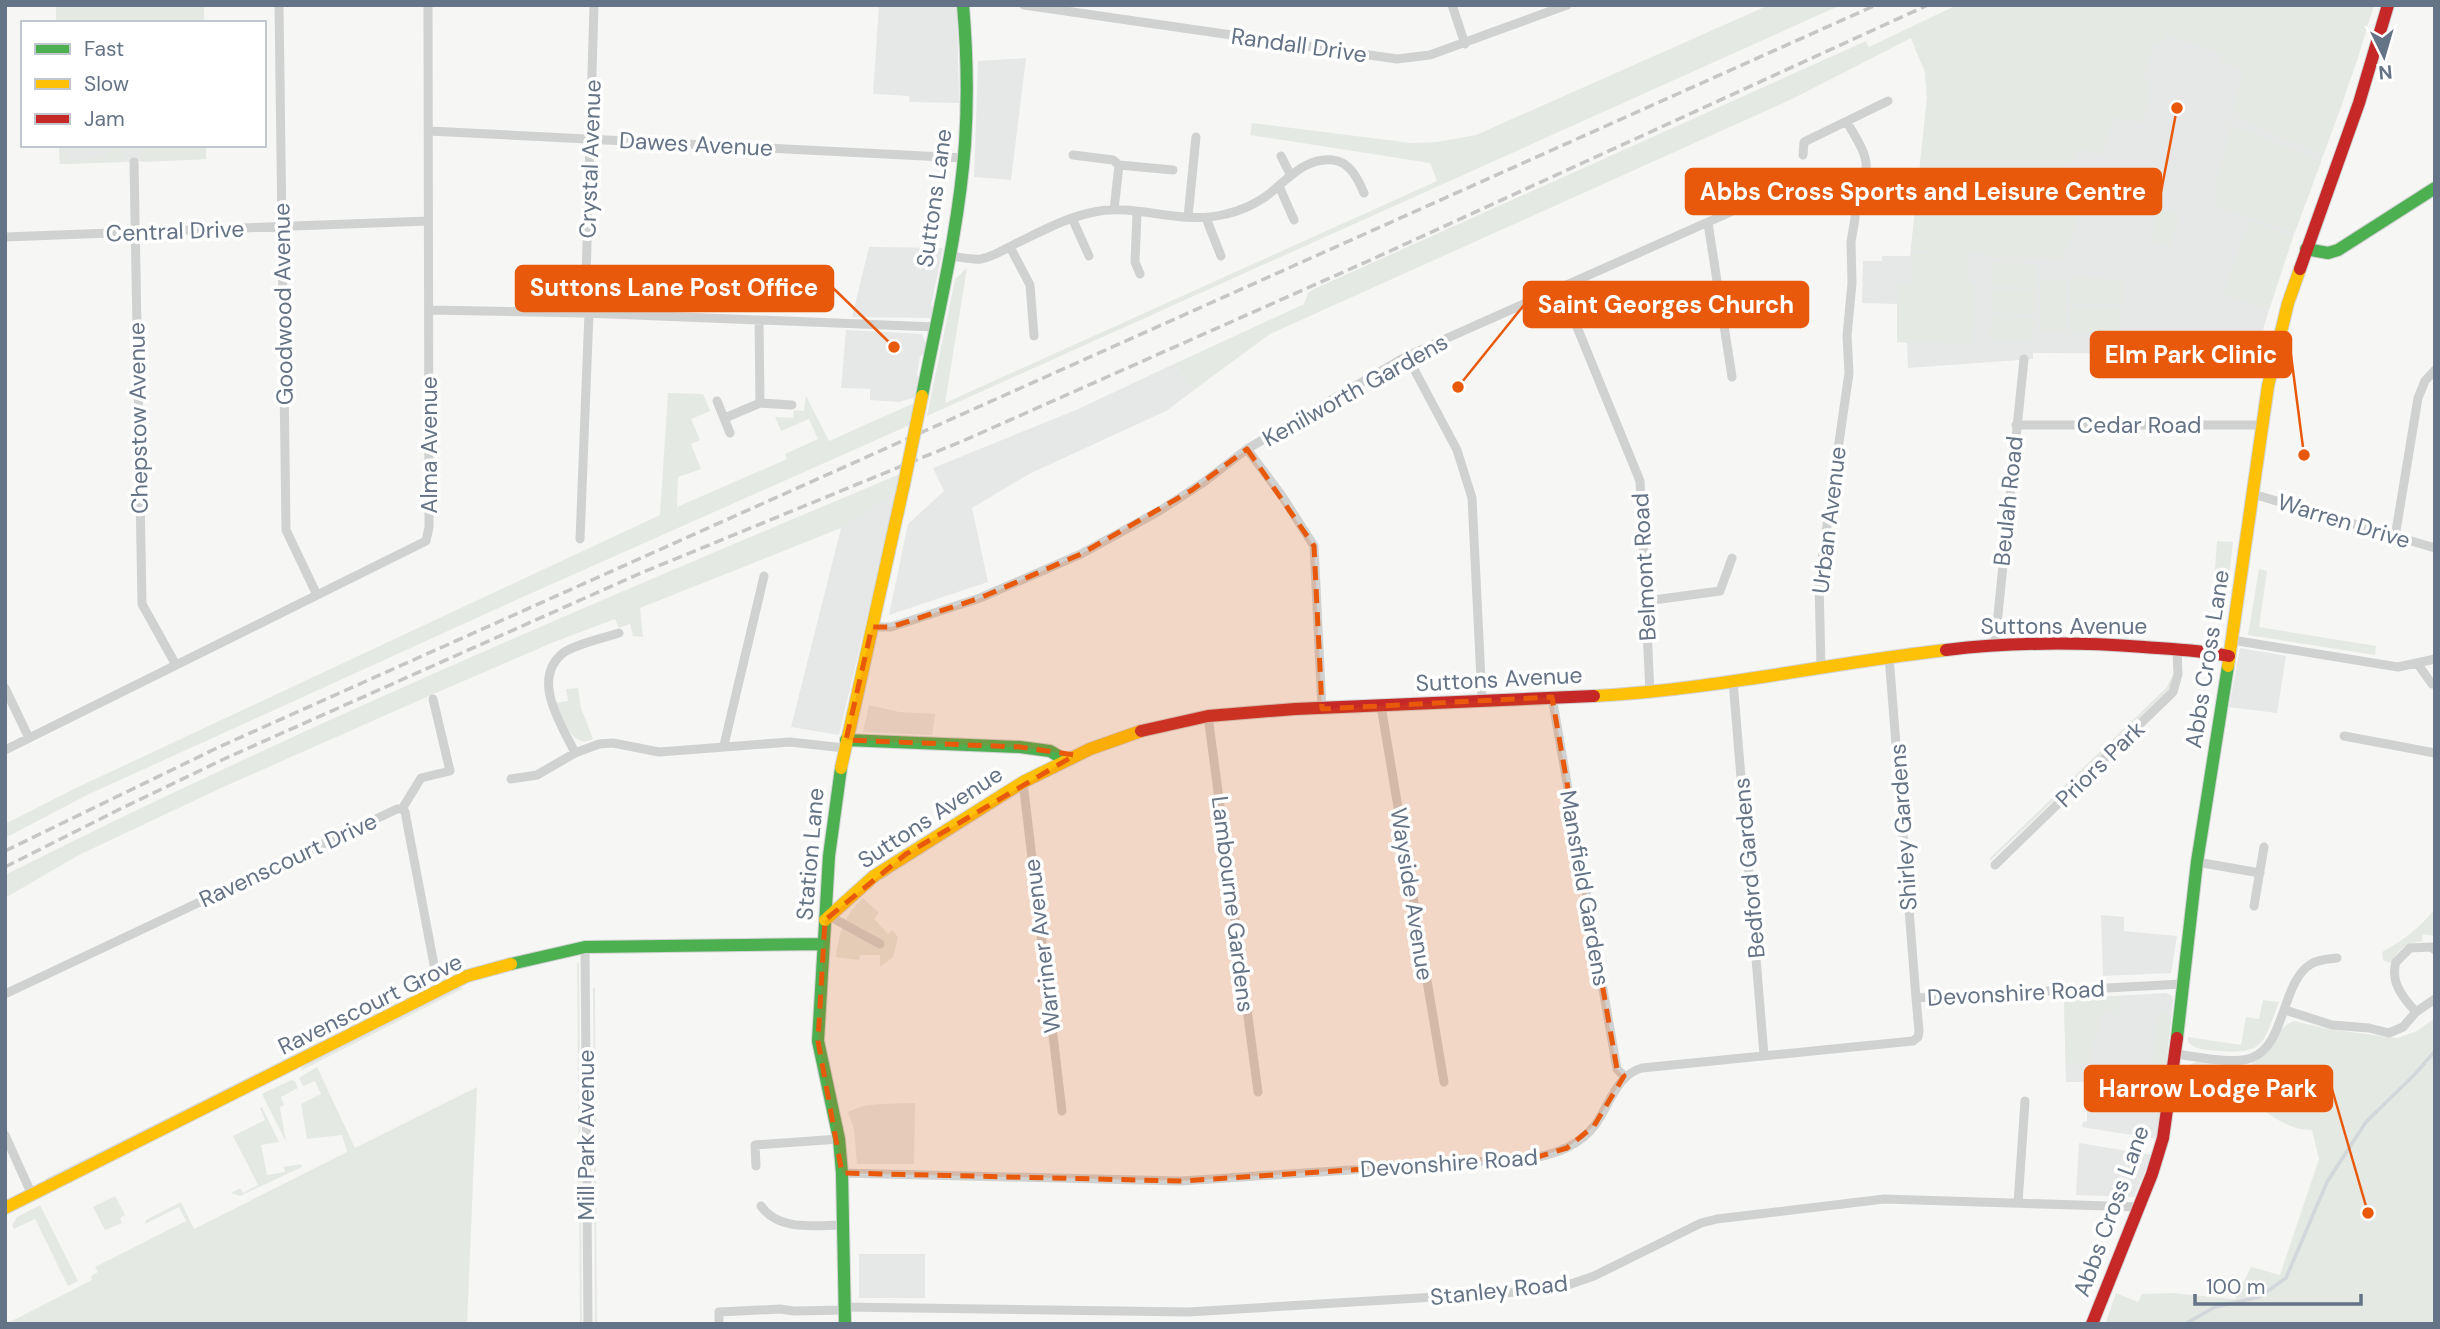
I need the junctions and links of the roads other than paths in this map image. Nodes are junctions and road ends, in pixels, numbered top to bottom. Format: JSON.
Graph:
{"nodes":[{"id":1,"x":279,"y":5,"type":"edge"},
{"id":2,"x":428,"y":5,"type":"edge"},
{"id":3,"x":594,"y":5,"type":"edge"},
{"id":4,"x":963,"y":5,"type":"edge"},
{"id":5,"x":1024,"y":5,"type":"edge"},
{"id":6,"x":1452,"y":5,"type":"edge"},
{"id":7,"x":1567,"y":5,"type":"edge"},
{"id":8,"x":2388,"y":5,"type":"edge"},
{"id":9,"x":1465,"y":44,"type":"junction"},
{"id":10,"x":1888,"y":101,"type":"dead end"},
{"id":11,"x":1847,"y":122,"type":"junction"},
{"id":12,"x":429,"y":131,"type":"junction"},
{"id":13,"x":1196,"y":137,"type":"dead end"},
{"id":14,"x":592,"y":138,"type":"junction"},
{"id":15,"x":1073,"y":155,"type":"dead end"},
{"id":16,"x":1803,"y":155,"type":"dead end"},
{"id":17,"x":1281,"y":156,"type":"dead end"},
{"id":18,"x":963,"y":158,"type":"junction"},
{"id":19,"x":134,"y":162,"type":"dead end"},
{"id":20,"x":1119,"y":165,"type":"junction"},
{"id":21,"x":1173,"y":170,"type":"dead end"},
{"id":22,"x":1290,"y":174,"type":"junction"},
{"id":23,"x":1279,"y":186,"type":"junction"},
{"id":24,"x":2435,"y":188,"type":"edge"},
{"id":25,"x":1364,"y":193,"type":"dead end"},
{"id":26,"x":1852,"y":199,"type":"junction"},
{"id":27,"x":1114,"y":210,"type":"junction"},
{"id":28,"x":1137,"y":213,"type":"junction"},
{"id":29,"x":1188,"y":217,"type":"junction"},
{"id":30,"x":1072,"y":218,"type":"junction"},
{"id":31,"x":1206,"y":218,"type":"junction"},
{"id":32,"x":1294,"y":220,"type":"dead end"},
{"id":33,"x":428,"y":221,"type":"junction"},
{"id":34,"x":1708,"y":223,"type":"junction"},
{"id":35,"x":281,"y":227,"type":"junction"},
{"id":36,"x":134,"y":232,"type":"junction"},
{"id":37,"x":5,"y":237,"type":"edge"},
{"id":38,"x":1010,"y":247,"type":"junction"},
{"id":39,"x":2306,"y":249,"type":"junction"},
{"id":40,"x":950,"y":256,"type":"junction"},
{"id":41,"x":1089,"y":256,"type":"dead end"},
{"id":42,"x":1221,"y":256,"type":"dead end"},
{"id":43,"x":1140,"y":274,"type":"dead end"},
{"id":44,"x":1562,"y":288,"type":"junction"},
{"id":45,"x":429,"y":310,"type":"junction"},
{"id":46,"x":587,"y":313,"type":"junction"},
{"id":47,"x":759,"y":320,"type":"junction"},
{"id":48,"x":934,"y":327,"type":"junction"},
{"id":49,"x":1034,"y":336,"type":"dead end"},
{"id":50,"x":1407,"y":356,"type":"junction"},
{"id":51,"x":2024,"y":359,"type":"dead end"},
{"id":52,"x":2435,"y":370,"type":"edge"},
{"id":53,"x":1732,"y":377,"type":"dead end"},
{"id":54,"x":922,"y":396,"type":"joint"},
{"id":55,"x":717,"y":401,"type":"dead end"},
{"id":56,"x":761,"y":403,"type":"junction"},
{"id":57,"x":792,"y":405,"type":"dead end"},
{"id":58,"x":725,"y":418,"type":"junction"},
{"id":59,"x":2016,"y":425,"type":"junction"},
{"id":60,"x":2262,"y":425,"type":"junction"},
{"id":61,"x":730,"y":433,"type":"dead end"},
{"id":62,"x":1247,"y":449,"type":"junction"},
{"id":63,"x":2253,"y":494,"type":"junction"},
{"id":64,"x":2395,"y":537,"type":"junction"},
{"id":65,"x":580,"y":539,"type":"dead end"},
{"id":66,"x":2435,"y":548,"type":"edge"},
{"id":67,"x":1732,"y":558,"type":"dead end"},
{"id":68,"x":764,"y":576,"type":"dead end"},
{"id":69,"x":317,"y":595,"type":"junction"},
{"id":70,"x":1646,"y":601,"type":"junction"},
{"id":71,"x":872,"y":627,"type":"junction"},
{"id":72,"x":620,"y":633,"type":"dead end"},
{"id":73,"x":2232,"y":640,"type":"junction"},
{"id":74,"x":1995,"y":644,"type":"junction"},
{"id":75,"x":2178,"y":650,"type":"junction"},
{"id":76,"x":1889,"y":656,"type":"junction"},
{"id":77,"x":2229,"y":656,"type":"junction"},
{"id":78,"x":2435,"y":659,"type":"edge"},
{"id":79,"x":2417,"y":663,"type":"junction"},
{"id":80,"x":176,"y":665,"type":"junction"},
{"id":81,"x":1821,"y":668,"type":"junction"},
{"id":82,"x":1732,"y":681,"type":"junction"},
{"id":83,"x":2432,"y":684,"type":"dead end"},
{"id":84,"x":5,"y":688,"type":"edge"},
{"id":85,"x":1650,"y":693,"type":"junction"},
{"id":86,"x":1552,"y":698,"type":"junction"},
{"id":87,"x":433,"y":699,"type":"dead end"},
{"id":88,"x":1482,"y":701,"type":"junction"},
{"id":89,"x":1381,"y":706,"type":"junction"},
{"id":90,"x":1321,"y":709,"type":"junction"},
{"id":91,"x":1208,"y":716,"type":"junction"},
{"id":92,"x":2344,"y":736,"type":"dead end"},
{"id":93,"x":29,"y":738,"type":"junction"},
{"id":94,"x":845,"y":744,"type":"junction"},
{"id":95,"x":724,"y":745,"type":"junction"},
{"id":96,"x":5,"y":750,"type":"edge"},
{"id":97,"x":575,"y":753,"type":"junction"},
{"id":98,"x":2435,"y":753,"type":"edge"},
{"id":99,"x":1065,"y":760,"type":"junction"},
{"id":100,"x":511,"y":779,"type":"dead end"},
{"id":101,"x":1023,"y":782,"type":"junction"},
{"id":102,"x":402,"y":809,"type":"junction"},
{"id":103,"x":2264,"y":847,"type":"dead end"},
{"id":104,"x":2197,"y":862,"type":"junction"},
{"id":105,"x":1995,"y":865,"type":"dead end"},
{"id":106,"x":2260,"y":873,"type":"junction"},
{"id":107,"x":2254,"y":906,"type":"dead end"},
{"id":108,"x":828,"y":919,"type":"junction"},
{"id":109,"x":823,"y":944,"type":"junction"},
{"id":110,"x":880,"y":944,"type":"dead end"},
{"id":111,"x":585,"y":947,"type":"junction"},
{"id":112,"x":2435,"y":950,"type":"edge"},
{"id":113,"x":2337,"y":958,"type":"dead end"},
{"id":114,"x":2182,"y":984,"type":"junction"},
{"id":115,"x":439,"y":992,"type":"junction"},
{"id":116,"x":5,"y":993,"type":"edge"},
{"id":117,"x":1916,"y":998,"type":"junction"},
{"id":118,"x":2435,"y":999,"type":"edge"},
{"id":119,"x":2285,"y":1010,"type":"junction"},
{"id":120,"x":2416,"y":1012,"type":"junction"},
{"id":121,"x":2175,"y":1054,"type":"junction"},
{"id":122,"x":1764,"y":1055,"type":"junction"},
{"id":123,"x":1624,"y":1076,"type":"junction"},
{"id":124,"x":1444,"y":1082,"type":"dead end"},
{"id":125,"x":1258,"y":1092,"type":"dead end"},
{"id":126,"x":2025,"y":1101,"type":"dead end"},
{"id":127,"x":1062,"y":1111,"type":"dead end"},
{"id":128,"x":5,"y":1135,"type":"edge"},
{"id":129,"x":839,"y":1139,"type":"junction"},
{"id":130,"x":756,"y":1166,"type":"dead end"},
{"id":131,"x":842,"y":1173,"type":"junction"},
{"id":132,"x":32,"y":1195,"type":"junction"},
{"id":133,"x":2018,"y":1203,"type":"junction"},
{"id":134,"x":761,"y":1206,"type":"dead end"},
{"id":135,"x":2140,"y":1207,"type":"junction"},
{"id":136,"x":5,"y":1208,"type":"edge"},
{"id":137,"x":844,"y":1225,"type":"junction"},
{"id":138,"x":844,"y":1308,"type":"junction"},
{"id":139,"x":719,"y":1321,"type":"dead end"},
{"id":140,"x":588,"y":1324,"type":"edge"},
{"id":141,"x":845,"y":1324,"type":"edge"},
{"id":142,"x":2092,"y":1324,"type":"edge"}],
"edges":[{"from":1,"to":35,"type":"street","name":"Goodwood Avenue"},
{"from":2,"to":12,"type":"street","name":"Alma Avenue"},
{"from":3,"to":14,"type":"street","name":"Crystal Avenue"},
{"from":4,"to":18,"type":"street","name":"Suttons Lane"},
{"from":5,"to":9,"type":"street","name":"Randall Drive"},
{"from":6,"to":9,"type":"street"},
{"from":7,"to":9,"type":"street","name":"Randall Drive"},
{"from":8,"to":39,"type":"street","name":"Abbs Cross Lane"},
{"from":10,"to":11,"type":"street"},
{"from":11,"to":16,"type":"street"},
{"from":11,"to":26,"type":"street"},
{"from":12,"to":14,"type":"street","name":"Dawes Avenue"},
{"from":12,"to":33,"type":"street","name":"Alma Avenue"},
{"from":13,"to":29,"type":"street"},
{"from":14,"to":18,"type":"street","name":"Dawes Avenue"},
{"from":14,"to":46,"type":"street","name":"Crystal Avenue"},
{"from":15,"to":20,"type":"street"},
{"from":17,"to":22,"type":"street"},
{"from":18,"to":40,"type":"street","name":"Suttons Lane"},
{"from":19,"to":36,"type":"street","name":"Chepstow Avenue"},
{"from":20,"to":21,"type":"street"},
{"from":20,"to":27,"type":"street"},
{"from":22,"to":23,"type":"street"},
{"from":22,"to":25,"type":"street"},
{"from":23,"to":31,"type":"street"},
{"from":23,"to":32,"type":"street"},
{"from":24,"to":39,"type":"street"},
{"from":26,"to":34,"type":"street","name":"Kenilworth Gardens"},
{"from":26,"to":81,"type":"street","name":"Urban Avenue"},
{"from":27,"to":28,"type":"street"},
{"from":27,"to":30,"type":"street"},
{"from":28,"to":29,"type":"street"},
{"from":28,"to":43,"type":"street"},
{"from":29,"to":31,"type":"street"},
{"from":30,"to":38,"type":"street"},
{"from":30,"to":41,"type":"street"},
{"from":31,"to":42,"type":"street"},
{"from":33,"to":35,"type":"street","name":"Central Drive"},
{"from":33,"to":45,"type":"street","name":"Alma Avenue"},
{"from":34,"to":44,"type":"street","name":"Kenilworth Gardens"},
{"from":34,"to":53,"type":"street"},
{"from":35,"to":36,"type":"street","name":"Central Drive"},
{"from":35,"to":69,"type":"street","name":"Goodwood Avenue"},
{"from":36,"to":37,"type":"street","name":"Central Drive"},
{"from":36,"to":80,"type":"street","name":"Chepstow Avenue"},
{"from":38,"to":40,"type":"street"},
{"from":38,"to":49,"type":"street"},
{"from":39,"to":60,"type":"street","name":"Abbs Cross Lane"},
{"from":40,"to":48,"type":"street","name":"Suttons Lane"},
{"from":44,"to":50,"type":"street","name":"Kenilworth Gardens"},
{"from":44,"to":70,"type":"street","name":"Belmont Road"},
{"from":45,"to":46,"type":"street"},
{"from":45,"to":69,"type":"street","name":"Alma Avenue"},
{"from":46,"to":47,"type":"street"},
{"from":46,"to":65,"type":"street","name":"Crystal Avenue"},
{"from":47,"to":48,"type":"street"},
{"from":47,"to":56,"type":"street"},
{"from":48,"to":54,"type":"street","name":"Suttons Lane"},
{"from":50,"to":62,"type":"street","name":"Kenilworth Gardens"},
{"from":50,"to":88,"type":"street"},
{"from":51,"to":59,"type":"street","name":"Beulah Road"},
{"from":52,"to":64,"type":"street"},
{"from":54,"to":71,"type":"street","name":"Station Lane","bridge":true},
{"from":55,"to":58,"type":"street"},
{"from":56,"to":57,"type":"street"},
{"from":56,"to":58,"type":"street"},
{"from":58,"to":61,"type":"street"},
{"from":59,"to":60,"type":"street","name":"Cedar Road"},
{"from":59,"to":74,"type":"street","name":"Beulah Road"},
{"from":60,"to":63,"type":"street","name":"Abbs Cross Lane"},
{"from":62,"to":71,"type":"street","name":"Kenilworth Gardens"},
{"from":62,"to":90,"type":"street"},
{"from":63,"to":64,"type":"street","name":"Warren Drive"},
{"from":63,"to":73,"type":"street","name":"Abbs Cross Lane"},
{"from":64,"to":66,"type":"street","name":"Warren Drive"},
{"from":67,"to":70,"type":"street"},
{"from":68,"to":95,"type":"street"},
{"from":69,"to":80,"type":"street","name":"Alma Avenue"},
{"from":70,"to":85,"type":"street","name":"Belmont Road"},
{"from":71,"to":94,"type":"street","name":"Station Lane"},
{"from":72,"to":97,"type":"street"},
{"from":73,"to":77,"type":"street","name":"Abbs Cross Lane"},
{"from":73,"to":79,"type":"street"},
{"from":74,"to":75,"type":"street","name":"Suttons Avenue"},
{"from":74,"to":76,"type":"street","name":"Suttons Avenue"},
{"from":75,"to":77,"type":"street","name":"Suttons Avenue"},
{"from":75,"to":105,"type":"street","name":"Priors Park"},
{"from":76,"to":81,"type":"street","name":"Suttons Avenue"},
{"from":76,"to":117,"type":"street","name":"Shirley Gardens"},
{"from":77,"to":104,"type":"street","name":"Abbs Cross Lane"},
{"from":78,"to":79,"type":"street"},
{"from":79,"to":83,"type":"street"},
{"from":80,"to":93,"type":"street","name":"Alma Avenue"},
{"from":81,"to":82,"type":"street","name":"Suttons Avenue"},
{"from":82,"to":85,"type":"street","name":"Suttons Avenue"},
{"from":82,"to":122,"type":"street","name":"Bedford Gardens"},
{"from":84,"to":93,"type":"street"},
{"from":85,"to":86,"type":"street","name":"Suttons Avenue"},
{"from":86,"to":88,"type":"street","name":"Suttons Avenue"},
{"from":86,"to":123,"type":"street","name":"Mansfield Gardens"},
{"from":87,"to":102,"type":"street"},
{"from":88,"to":89,"type":"street","name":"Suttons Avenue"},
{"from":89,"to":90,"type":"street","name":"Suttons Avenue"},
{"from":89,"to":124,"type":"street","name":"Wayside Avenue"},
{"from":90,"to":91,"type":"street","name":"Suttons Avenue"},
{"from":91,"to":99,"type":"street","name":"Suttons Avenue"},
{"from":91,"to":125,"type":"street","name":"Lambourne Gardens"},
{"from":92,"to":98,"type":"street"},
{"from":93,"to":96,"type":"street","name":"Alma Avenue"},
{"from":94,"to":95,"type":"street"},
{"from":94,"to":99,"type":"street"},
{"from":94,"to":108,"type":"street","name":"Station Lane"},
{"from":95,"to":97,"type":"street"},
{"from":97,"to":100,"type":"street"},
{"from":99,"to":101,"type":"street","name":"Suttons Avenue"},
{"from":101,"to":108,"type":"street","name":"Suttons Avenue"},
{"from":101,"to":127,"type":"street","name":"Warriner Avenue"},
{"from":102,"to":115,"type":"street","name":"Ravenscourt Drive"},
{"from":102,"to":116,"type":"street","name":"Ravenscourt Drive"},
{"from":103,"to":106,"type":"street"},
{"from":104,"to":106,"type":"street"},
{"from":104,"to":114,"type":"street","name":"Abbs Cross Lane"},
{"from":106,"to":107,"type":"street"},
{"from":108,"to":109,"type":"street","name":"Station Lane"},
{"from":108,"to":110,"type":"street","name":"Station Lane"},
{"from":109,"to":111,"type":"street","name":"Ravenscourt Grove"},
{"from":109,"to":129,"type":"street","name":"Station Lane"},
{"from":111,"to":115,"type":"street","name":"Ravenscourt Grove"},
{"from":111,"to":140,"type":"street","name":"Mill Park Avenue"},
{"from":112,"to":120,"type":"street"},
{"from":113,"to":119,"type":"street"},
{"from":114,"to":117,"type":"street","name":"Devonshire Road"},
{"from":114,"to":121,"type":"street","name":"Abbs Cross Lane"},
{"from":115,"to":132,"type":"street","name":"Ravenscourt Grove"},
{"from":117,"to":122,"type":"street","name":"Devonshire Road"},
{"from":118,"to":120,"type":"street"},
{"from":119,"to":120,"type":"street"},
{"from":119,"to":121,"type":"street"},
{"from":121,"to":135,"type":"street","name":"Abbs Cross Lane"},
{"from":122,"to":123,"type":"street","name":"Devonshire Road"},
{"from":123,"to":131,"type":"street","name":"Devonshire Road"},
{"from":126,"to":133,"type":"street"},
{"from":128,"to":132,"type":"street"},
{"from":129,"to":130,"type":"street"},
{"from":129,"to":131,"type":"street","name":"Station Lane"},
{"from":131,"to":137,"type":"street","name":"Station Lane"},
{"from":132,"to":136,"type":"street","name":"Ravenscourt Grove"},
{"from":133,"to":135,"type":"street","name":"Stanley Road"},
{"from":133,"to":138,"type":"street","name":"Stanley Road"},
{"from":134,"to":137,"type":"street"},
{"from":135,"to":142,"type":"street","name":"Abbs Cross Lane"},
{"from":137,"to":138,"type":"street","name":"Station Lane"},
{"from":138,"to":139,"type":"street","name":"Stanley Road"},
{"from":138,"to":141,"type":"street","name":"Station Lane"}]}
